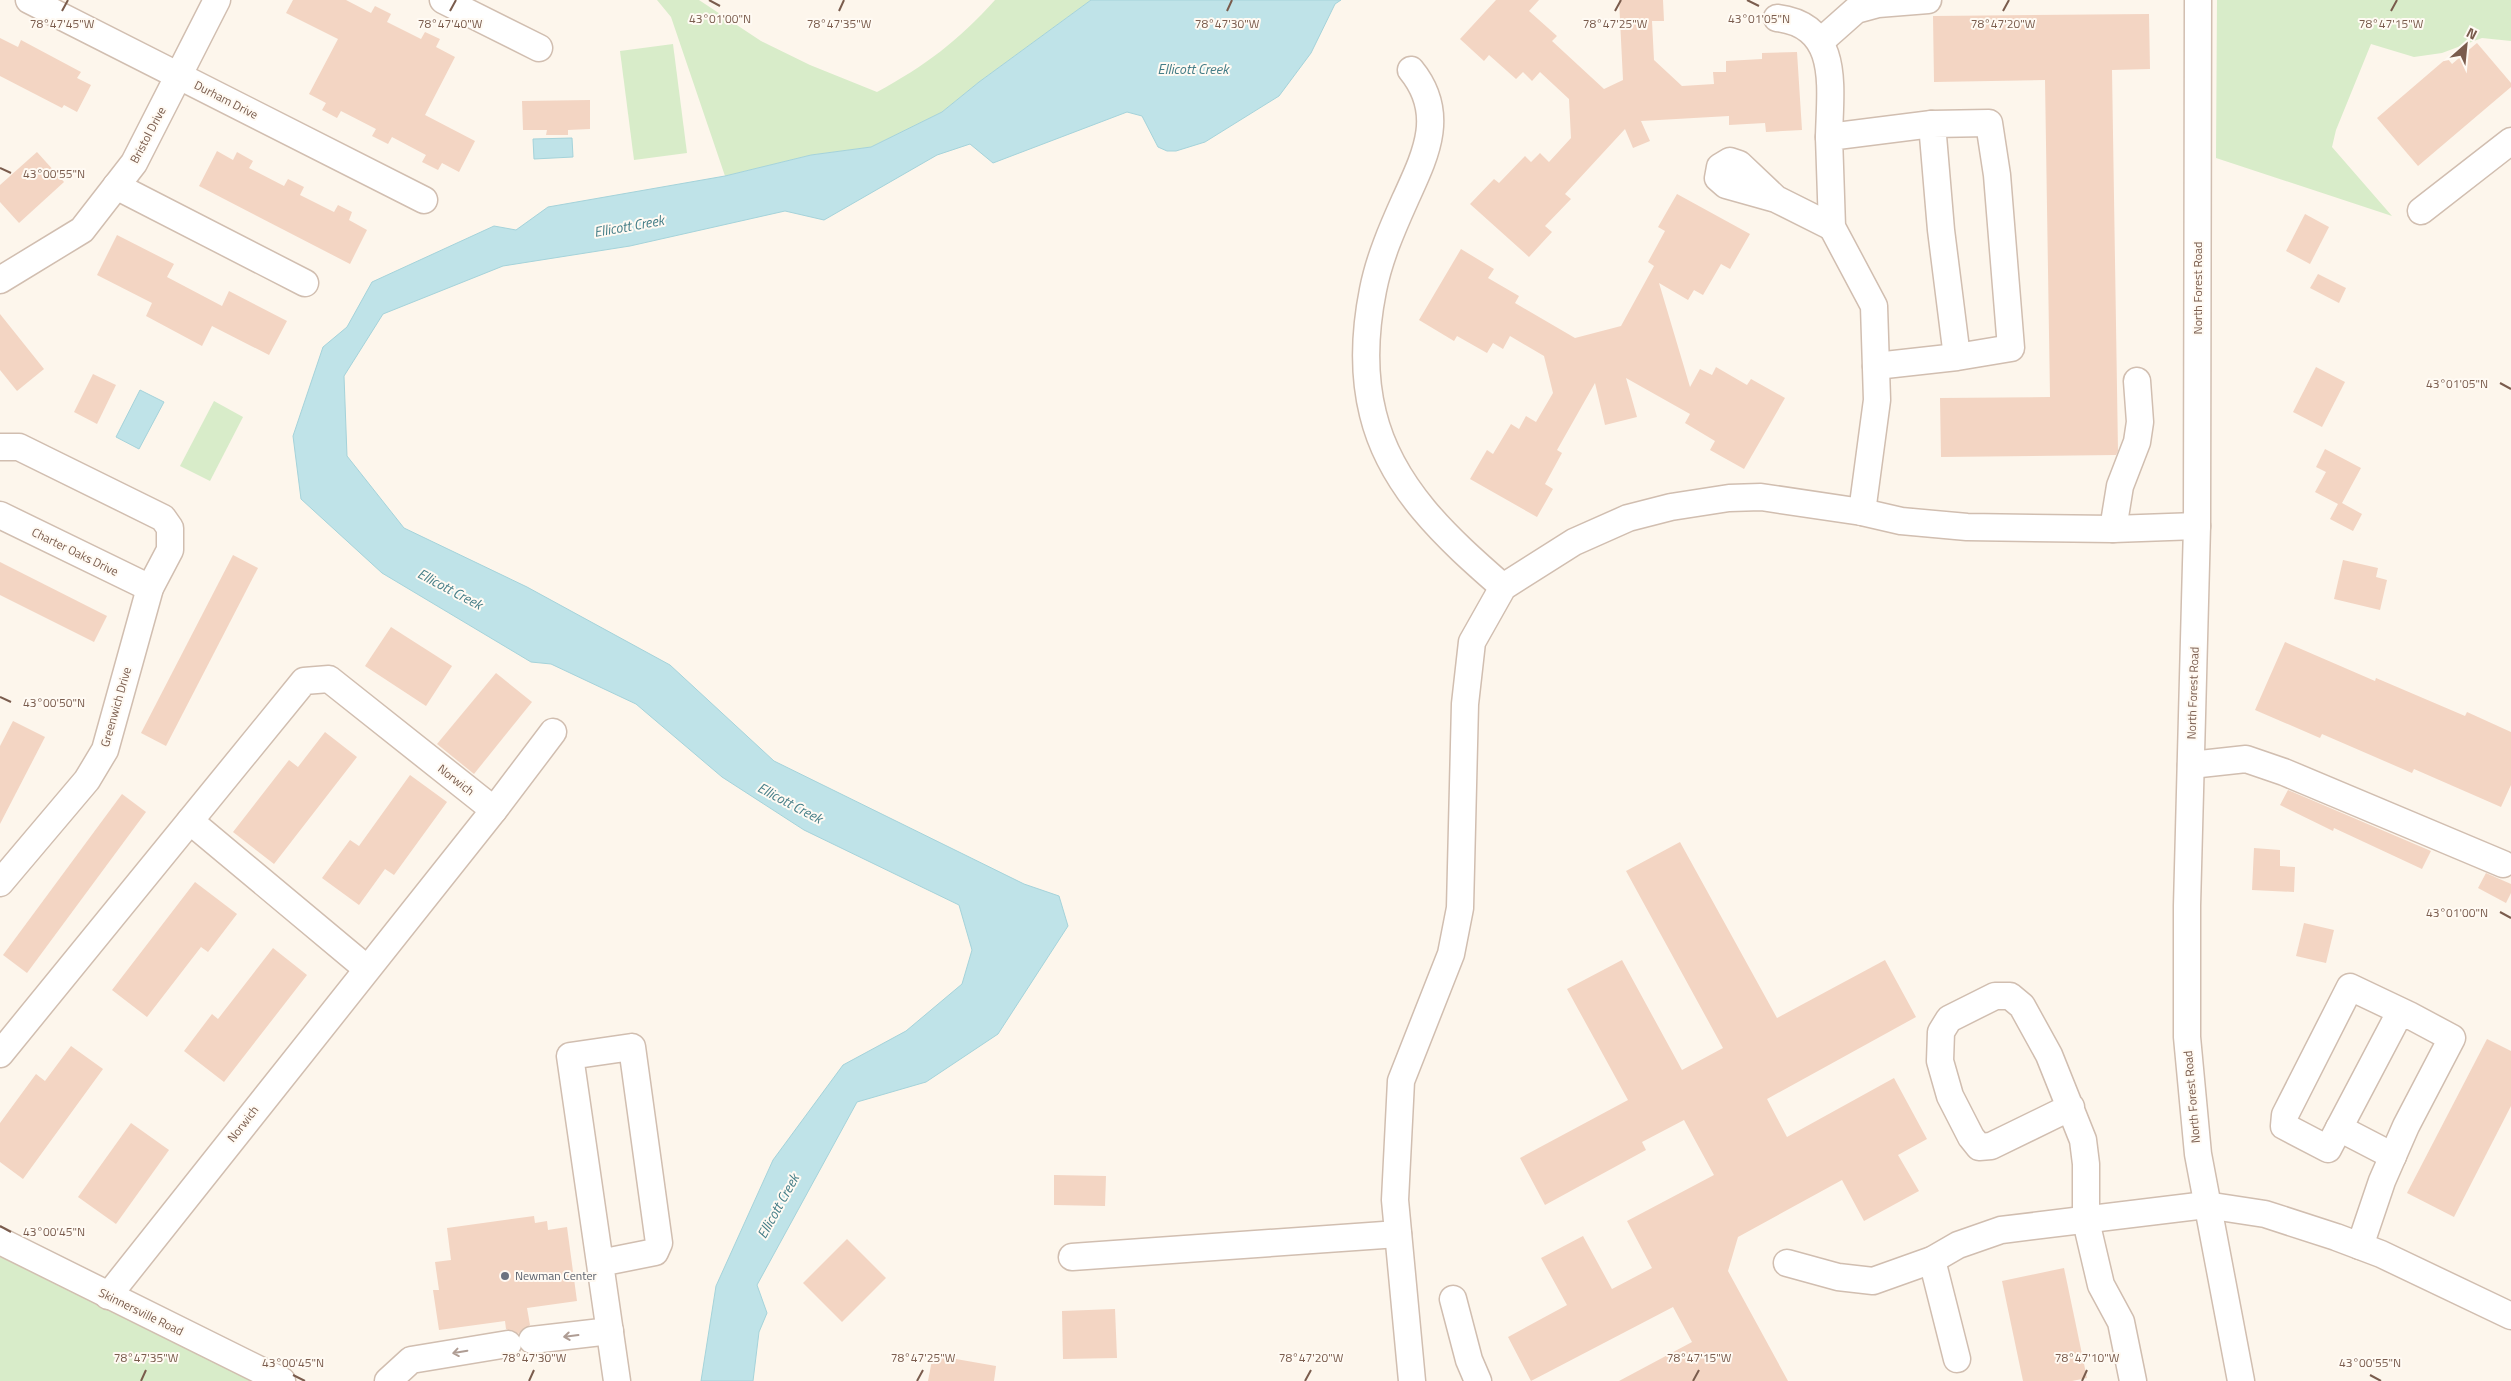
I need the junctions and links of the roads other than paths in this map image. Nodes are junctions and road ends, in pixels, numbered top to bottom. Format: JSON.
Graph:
{"nodes":[{"id":1,"x":217,"y":0,"type":"edge"},
{"id":2,"x":443,"y":0,"type":"edge"},
{"id":3,"x":1928,"y":0,"type":"edge"},
{"id":4,"x":2198,"y":0,"type":"edge"},
{"id":5,"x":38,"y":2,"type":"edge"},
{"id":6,"x":1776,"y":18,"type":"dead end"},
{"id":7,"x":1820,"y":41,"type":"junction"},
{"id":8,"x":539,"y":48,"type":"dead end"},
{"id":9,"x":1411,"y":70,"type":"dead end"},
{"id":10,"x":179,"y":76,"type":"junction"},
{"id":11,"x":1932,"y":124,"type":"junction"},
{"id":12,"x":1829,"y":137,"type":"junction"},
{"id":13,"x":2511,"y":141,"type":"edge"},
{"id":14,"x":116,"y":186,"type":"junction"},
{"id":15,"x":1776,"y":199,"type":"dead end"},
{"id":16,"x":424,"y":200,"type":"dead end"},
{"id":17,"x":2421,"y":211,"type":"dead end"},
{"id":18,"x":1832,"y":227,"type":"junction"},
{"id":19,"x":0,"y":280,"type":"edge"},
{"id":20,"x":306,"y":283,"type":"dead end"},
{"id":21,"x":1957,"y":357,"type":"junction"},
{"id":22,"x":1876,"y":366,"type":"junction"},
{"id":23,"x":2137,"y":381,"type":"dead end"},
{"id":24,"x":0,"y":447,"type":"edge"},
{"id":25,"x":1862,"y":512,"type":"junction"},
{"id":26,"x":0,"y":515,"type":"edge"},
{"id":27,"x":2197,"y":526,"type":"junction"},
{"id":28,"x":2114,"y":529,"type":"junction"},
{"id":29,"x":1503,"y":587,"type":"junction"},
{"id":30,"x":150,"y":588,"type":"junction"},
{"id":31,"x":553,"y":732,"type":"dead end"},
{"id":32,"x":2191,"y":765,"type":"junction"},
{"id":33,"x":494,"y":810,"type":"junction"},
{"id":34,"x":190,"y":821,"type":"junction"},
{"id":35,"x":2503,"y":864,"type":"dead end"},
{"id":36,"x":0,"y":883,"type":"edge"},
{"id":37,"x":366,"y":968,"type":"junction"},
{"id":38,"x":2409,"y":1015,"type":"junction"},
{"id":39,"x":0,"y":1054,"type":"edge"},
{"id":40,"x":2071,"y":1107,"type":"junction"},
{"id":41,"x":2339,"y":1128,"type":"junction"},
{"id":42,"x":2393,"y":1156,"type":"junction"},
{"id":43,"x":2206,"y":1205,"type":"junction"},
{"id":44,"x":2086,"y":1221,"type":"junction"},
{"id":45,"x":1398,"y":1234,"type":"junction"},
{"id":46,"x":0,"y":1242,"type":"edge"},
{"id":47,"x":2360,"y":1246,"type":"junction"},
{"id":48,"x":1072,"y":1257,"type":"dead end"},
{"id":49,"x":1932,"y":1260,"type":"junction"},
{"id":50,"x":600,"y":1263,"type":"junction"},
{"id":51,"x":1788,"y":1263,"type":"dead end"},
{"id":52,"x":108,"y":1296,"type":"junction"},
{"id":53,"x":1453,"y":1299,"type":"dead end"},
{"id":54,"x":2511,"y":1316,"type":"edge"},
{"id":55,"x":610,"y":1331,"type":"junction"},
{"id":56,"x":1956,"y":1359,"type":"dead end"},
{"id":57,"x":397,"y":1378,"type":"edge"},
{"id":58,"x":282,"y":1381,"type":"edge"},
{"id":59,"x":617,"y":1381,"type":"edge"},
{"id":60,"x":1412,"y":1381,"type":"edge"},
{"id":61,"x":1478,"y":1381,"type":"edge"},
{"id":62,"x":2133,"y":1381,"type":"edge"},
{"id":63,"x":2241,"y":1381,"type":"edge"}],
"edges":[{"from":1,"to":10,"type":"street","name":"Bristol Drive"},
{"from":2,"to":8,"type":"street"},
{"from":3,"to":7,"type":"street"},
{"from":4,"to":27,"type":"street","name":"North Forest Road"},
{"from":5,"to":10,"type":"street","name":"Durham Drive"},
{"from":6,"to":7,"type":"street"},
{"from":7,"to":12,"type":"street"},
{"from":9,"to":29,"type":"street"},
{"from":10,"to":14,"type":"street","name":"Bristol Drive"},
{"from":10,"to":16,"type":"street","name":"Durham Drive"},
{"from":11,"to":12,"type":"street"},
{"from":11,"to":21,"type":"street"},
{"from":11,"to":21,"type":"street"},
{"from":12,"to":18,"type":"street"},
{"from":13,"to":17,"type":"street"},
{"from":14,"to":19,"type":"street","name":"Bristol Drive"},
{"from":14,"to":20,"type":"street"},
{"from":15,"to":18,"type":"street"},
{"from":18,"to":22,"type":"street"},
{"from":21,"to":22,"type":"street"},
{"from":22,"to":25,"type":"street"},
{"from":23,"to":28,"type":"street"},
{"from":24,"to":30,"type":"street","name":"Greenwich Drive"},
{"from":25,"to":28,"type":"street"},
{"from":25,"to":29,"type":"street"},
{"from":26,"to":30,"type":"street","name":"Charter Oaks Drive"},
{"from":27,"to":28,"type":"street"},
{"from":27,"to":32,"type":"street","name":"North Forest Road"},
{"from":29,"to":45,"type":"street"},
{"from":30,"to":36,"type":"street","name":"Greenwich Drive"},
{"from":31,"to":33,"type":"street"},
{"from":32,"to":35,"type":"street"},
{"from":32,"to":43,"type":"street","name":"North Forest Road"},
{"from":33,"to":34,"type":"street","name":"Norwich"},
{"from":33,"to":37,"type":"street","name":"Norwich"},
{"from":34,"to":37,"type":"street"},
{"from":34,"to":39,"type":"street","name":"Norwich"},
{"from":37,"to":52,"type":"street","name":"Norwich"},
{"from":38,"to":41,"type":"street"},
{"from":38,"to":41,"type":"street"},
{"from":38,"to":42,"type":"street"},
{"from":40,"to":40,"type":"street"},
{"from":40,"to":44,"type":"street"},
{"from":41,"to":42,"type":"street"},
{"from":42,"to":47,"type":"street"},
{"from":43,"to":44,"type":"street"},
{"from":43,"to":47,"type":"street"},
{"from":43,"to":63,"type":"street","name":"North Forest Road"},
{"from":44,"to":49,"type":"street"},
{"from":44,"to":62,"type":"street"},
{"from":45,"to":48,"type":"street"},
{"from":45,"to":60,"type":"street"},
{"from":46,"to":52,"type":"street","name":"Skinnersville Road"},
{"from":47,"to":54,"type":"street"},
{"from":49,"to":51,"type":"street"},
{"from":49,"to":56,"type":"street"},
{"from":50,"to":50,"type":"street"},
{"from":50,"to":55,"type":"street"},
{"from":52,"to":58,"type":"street","name":"Skinnersville Road"},
{"from":53,"to":61,"type":"street"},
{"from":55,"to":57,"type":"street","one_way":true},
{"from":55,"to":59,"type":"street"}]}
